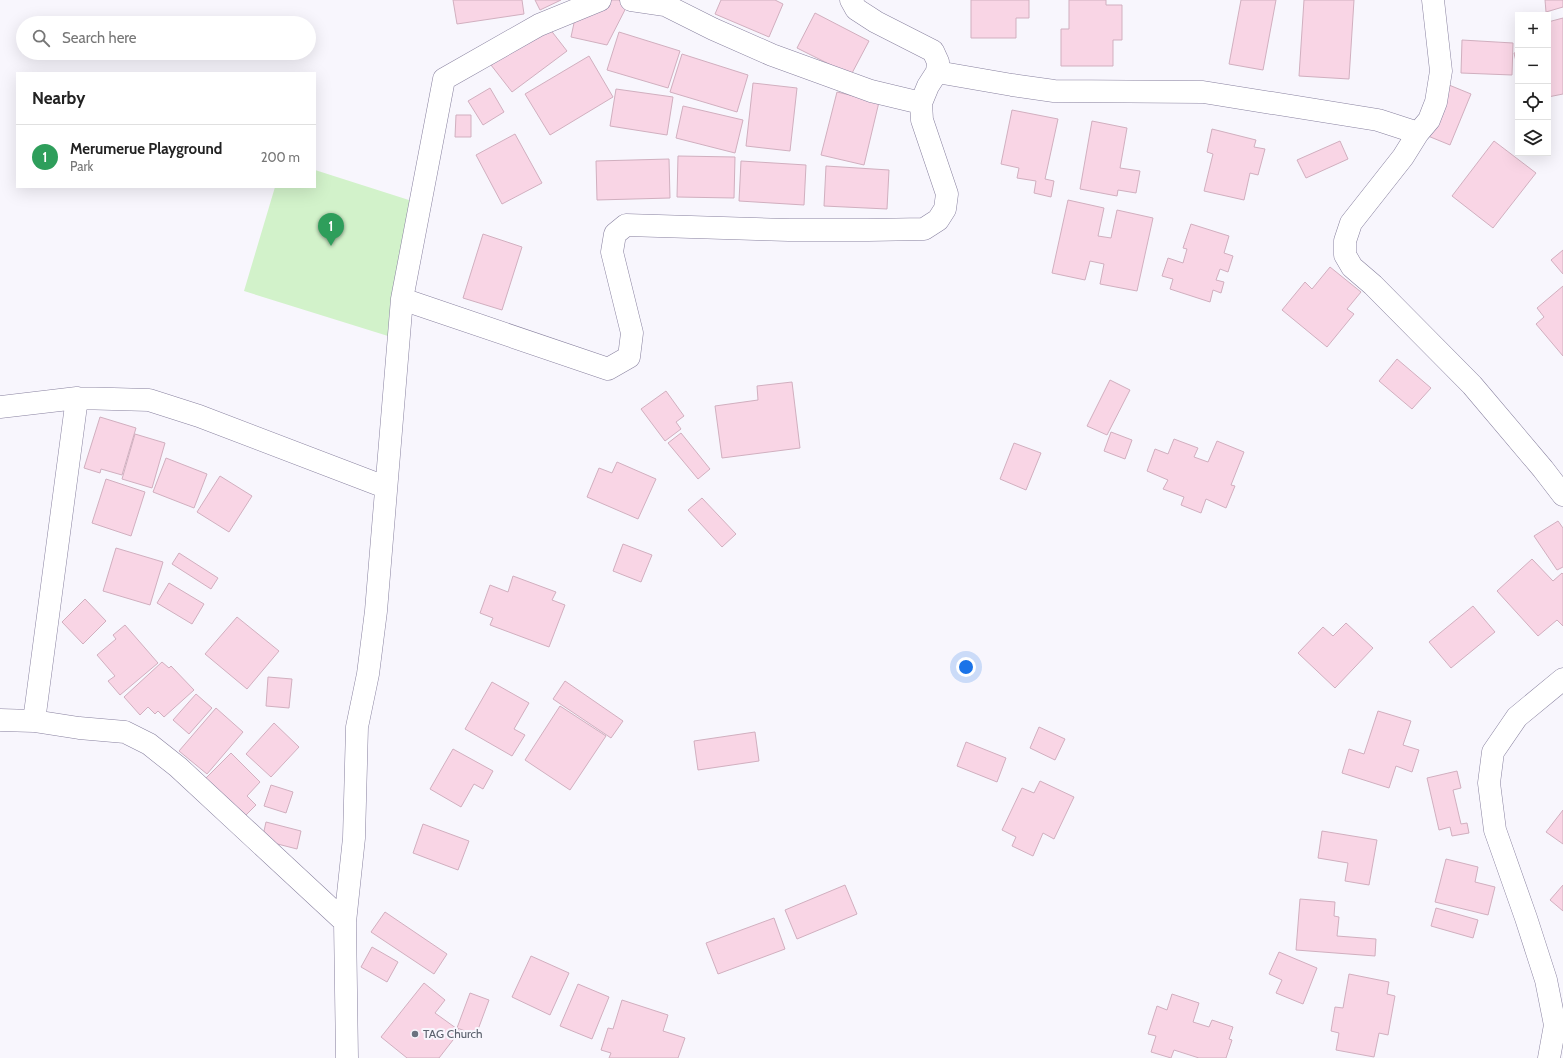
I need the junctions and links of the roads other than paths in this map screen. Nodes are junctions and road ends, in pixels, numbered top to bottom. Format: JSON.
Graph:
{"nodes":[{"id":1,"x":600,"y":0,"type":"edge"},
{"id":2,"x":631,"y":0,"type":"edge"},
{"id":3,"x":679,"y":0,"type":"edge"},
{"id":4,"x":851,"y":0,"type":"edge"},
{"id":5,"x":1433,"y":0,"type":"edge"},
{"id":6,"x":713,"y":29,"type":"junction"},
{"id":7,"x":936,"y":72,"type":"junction"},
{"id":8,"x":921,"y":103,"type":"junction"},
{"id":9,"x":1418,"y":133,"type":"junction"},
{"id":10,"x":402,"y":299,"type":"junction"},
{"id":11,"x":77,"y":398,"type":"junction"},
{"id":12,"x":0,"y":407,"type":"edge"},
{"id":13,"x":385,"y":487,"type":"junction"},
{"id":14,"x":1563,"y":495,"type":"edge"},
{"id":15,"x":1563,"y":679,"type":"edge"},
{"id":16,"x":0,"y":720,"type":"edge"},
{"id":17,"x":34,"y":721,"type":"junction"},
{"id":18,"x":345,"y":922,"type":"junction"},
{"id":19,"x":347,"y":1058,"type":"edge"},
{"id":20,"x":1548,"y":1058,"type":"edge"}],
"edges":[{"from":1,"to":10,"type":"street"},
{"from":2,"to":6,"type":"street"},
{"from":3,"to":6,"type":"street"},
{"from":4,"to":7,"type":"street"},
{"from":5,"to":9,"type":"street"},
{"from":6,"to":8,"type":"street"},
{"from":7,"to":8,"type":"street"},
{"from":7,"to":9,"type":"street"},
{"from":8,"to":10,"type":"street"},
{"from":9,"to":14,"type":"street"},
{"from":10,"to":13,"type":"street"},
{"from":11,"to":12,"type":"street"},
{"from":11,"to":13,"type":"street"},
{"from":11,"to":17,"type":"street"},
{"from":13,"to":18,"type":"street"},
{"from":15,"to":20,"type":"street"},
{"from":16,"to":17,"type":"street"},
{"from":17,"to":18,"type":"street"},
{"from":18,"to":19,"type":"street"}]}
